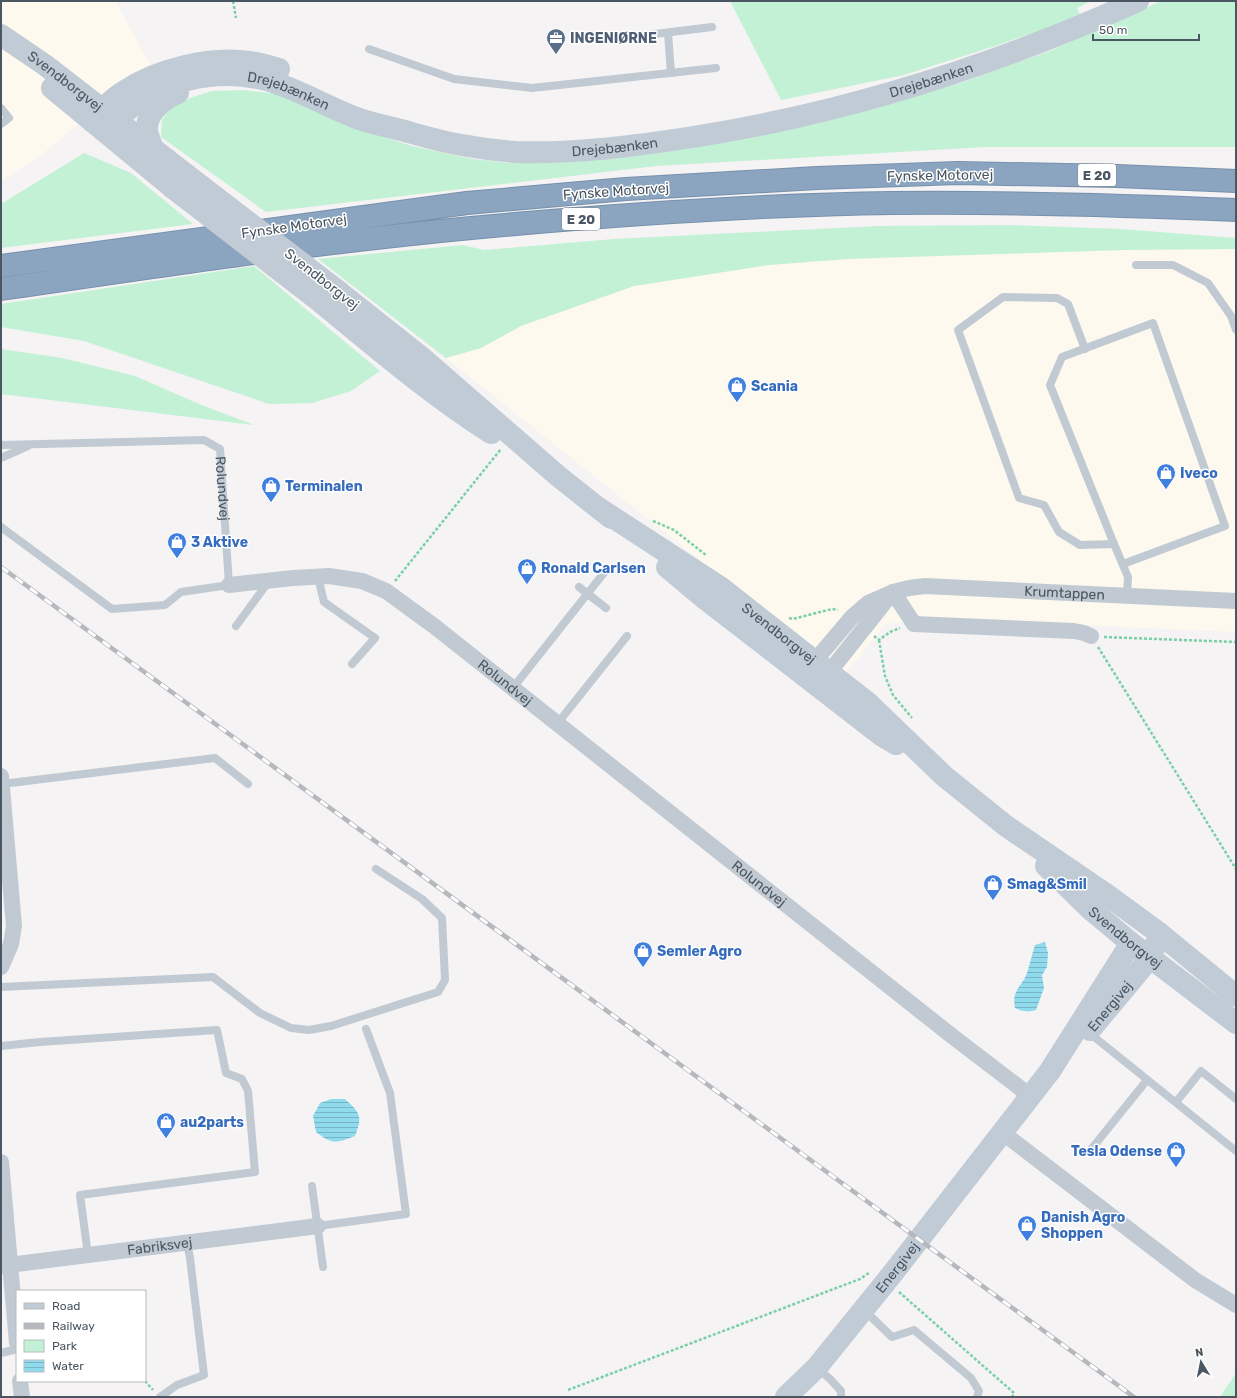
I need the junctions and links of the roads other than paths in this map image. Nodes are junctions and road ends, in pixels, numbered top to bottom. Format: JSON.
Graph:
{"nodes":[{"id":1,"x":1138,"y":1,"type":"edge"},
{"id":2,"x":712,"y":27,"type":"dead end"},
{"id":3,"x":668,"y":33,"type":"junction"},
{"id":4,"x":1,"y":35,"type":"edge"},
{"id":5,"x":631,"y":37,"type":"dead end"},
{"id":6,"x":1,"y":48,"type":"edge"},
{"id":7,"x":369,"y":49,"type":"dead end"},
{"id":8,"x":716,"y":68,"type":"dead end"},
{"id":9,"x":671,"y":73,"type":"junction"},
{"id":10,"x":255,"y":78,"type":"junction"},
{"id":11,"x":1,"y":108,"type":"edge"},
{"id":12,"x":101,"y":118,"type":"junction"},
{"id":13,"x":1,"y":124,"type":"edge"},
{"id":14,"x":401,"y":131,"type":"junction"},
{"id":15,"x":153,"y":149,"type":"junction"},
{"id":16,"x":1236,"y":168,"type":"edge"},
{"id":17,"x":958,"y":173,"type":"junction"},
{"id":18,"x":1236,"y":180,"type":"edge"},
{"id":19,"x":1166,"y":207,"type":"junction"},
{"id":20,"x":1236,"y":210,"type":"edge"},
{"id":21,"x":1236,"y":222,"type":"edge"},
{"id":22,"x":1136,"y":265,"type":"dead end"},
{"id":23,"x":1,"y":266,"type":"edge"},
{"id":24,"x":1,"y":289,"type":"edge"},
{"id":25,"x":1234,"y":315,"type":"edge"},
{"id":26,"x":1236,"y":330,"type":"edge"},
{"id":27,"x":1085,"y":349,"type":"junction"},
{"id":28,"x":33,"y":444,"type":"junction"},
{"id":29,"x":1,"y":445,"type":"edge"},
{"id":30,"x":1,"y":458,"type":"edge"},
{"id":31,"x":558,"y":476,"type":"junction"},
{"id":32,"x":1,"y":526,"type":"edge"},
{"id":33,"x":1114,"y":544,"type":"junction"},
{"id":34,"x":1123,"y":564,"type":"junction"},
{"id":35,"x":607,"y":569,"type":"dead end"},
{"id":36,"x":318,"y":576,"type":"junction"},
{"id":37,"x":269,"y":580,"type":"junction"},
{"id":38,"x":228,"y":585,"type":"junction"},
{"id":39,"x":579,"y":587,"type":"dead end"},
{"id":40,"x":893,"y":592,"type":"junction"},
{"id":41,"x":1126,"y":596,"type":"junction"},
{"id":42,"x":1236,"y":601,"type":"edge"},
{"id":43,"x":606,"y":608,"type":"dead end"},
{"id":44,"x":236,"y":626,"type":"dead end"},
{"id":45,"x":627,"y":636,"type":"dead end"},
{"id":46,"x":1092,"y":636,"type":"road end"},
{"id":47,"x":352,"y":664,"type":"dead end"},
{"id":48,"x":816,"y":673,"type":"junction"},
{"id":49,"x":512,"y":689,"type":"junction"},
{"id":50,"x":557,"y":724,"type":"junction"},
{"id":51,"x":1,"y":780,"type":"edge"},
{"id":52,"x":248,"y":784,"type":"dead end"},
{"id":53,"x":1006,"y":826,"type":"junction"},
{"id":54,"x":376,"y":869,"type":"dead end"},
{"id":55,"x":1131,"y":943,"type":"junction"},
{"id":56,"x":1154,"y":947,"type":"junction"},
{"id":57,"x":1,"y":967,"type":"edge"},
{"id":58,"x":1,"y":987,"type":"edge"},
{"id":59,"x":1236,"y":996,"type":"edge"},
{"id":60,"x":1236,"y":1008,"type":"edge"},
{"id":61,"x":1236,"y":1023,"type":"edge"},
{"id":62,"x":366,"y":1029,"type":"dead end"},
{"id":63,"x":1084,"y":1029,"type":"junction"},
{"id":64,"x":1,"y":1046,"type":"edge"},
{"id":65,"x":1147,"y":1080,"type":"junction"},
{"id":66,"x":1030,"y":1097,"type":"junction"},
{"id":67,"x":1236,"y":1099,"type":"edge"},
{"id":68,"x":1176,"y":1102,"type":"junction"},
{"id":69,"x":1003,"y":1133,"type":"junction"},
{"id":70,"x":1236,"y":1151,"type":"edge"},
{"id":71,"x":1089,"y":1152,"type":"dead end"},
{"id":72,"x":1,"y":1162,"type":"edge"},
{"id":73,"x":312,"y":1186,"type":"dead end"},
{"id":74,"x":318,"y":1226,"type":"junction"},
{"id":75,"x":187,"y":1243,"type":"junction"},
{"id":76,"x":88,"y":1255,"type":"junction"},
{"id":77,"x":6,"y":1265,"type":"edge"},
{"id":78,"x":323,"y":1267,"type":"dead end"},
{"id":79,"x":1236,"y":1305,"type":"edge"},
{"id":80,"x":863,"y":1309,"type":"junction"},
{"id":81,"x":16,"y":1336,"type":"edge"},
{"id":82,"x":16,"y":1350,"type":"edge"},
{"id":83,"x":1,"y":1353,"type":"edge"},
{"id":84,"x":816,"y":1367,"type":"junction"},
{"id":85,"x":20,"y":1382,"type":"edge"},
{"id":86,"x":22,"y":1397,"type":"edge"},
{"id":87,"x":160,"y":1397,"type":"edge"},
{"id":88,"x":786,"y":1397,"type":"edge"},
{"id":89,"x":841,"y":1397,"type":"edge"},
{"id":90,"x":977,"y":1397,"type":"edge"}],
"edges":[{"from":1,"to":14,"type":"main road","name":"Drejebænken"},
{"from":2,"to":3,"type":"lane"},
{"from":3,"to":5,"type":"lane"},
{"from":3,"to":9,"type":"lane"},
{"from":4,"to":12,"type":"main road","name":"Svendborgvej"},
{"from":6,"to":12,"type":"main road","name":"Svendborgvej"},
{"from":7,"to":9,"type":"lane"},
{"from":8,"to":9,"type":"lane"},
{"from":10,"to":12,"type":"main road","name":"Drejebænken"},
{"from":10,"to":14,"type":"main road","name":"Drejebænken"},
{"from":10,"to":15,"type":"main road"},
{"from":11,"to":13,"type":"lane"},
{"from":12,"to":14,"type":"main road"},
{"from":12,"to":15,"type":"main road","name":"Svendborgvej"},
{"from":12,"to":31,"type":"main road","name":"Svendborgvej","bridge":true},
{"from":15,"to":31,"type":"main road","name":"Svendborgvej","bridge":true},
{"from":16,"to":17,"type":"highway"},
{"from":17,"to":18,"type":"highway","name":"Fynske Motorvej","number":"E 20"},
{"from":17,"to":23,"type":"highway","name":"Fynske Motorvej","number":"E 20"},
{"from":19,"to":20,"type":"highway","name":"Fynske Motorvej","number":"E 20"},
{"from":19,"to":21,"type":"highway"},
{"from":19,"to":24,"type":"highway","name":"Fynske Motorvej","number":"E 20"},
{"from":22,"to":25,"type":"lane"},
{"from":25,"to":26,"type":"lane"},
{"from":27,"to":33,"type":"lane"},
{"from":27,"to":33,"type":"lane"},
{"from":27,"to":34,"type":"lane"},
{"from":28,"to":29,"type":"lane","name":"Rolundvej"},
{"from":28,"to":30,"type":"lane"},
{"from":28,"to":38,"type":"lane","name":"Rolundvej"},
{"from":31,"to":48,"type":"main road","name":"Svendborgvej"},
{"from":32,"to":38,"type":"lane"},
{"from":33,"to":34,"type":"lane"},
{"from":34,"to":41,"type":"lane"},
{"from":35,"to":49,"type":"lane"},
{"from":36,"to":37,"type":"street","name":"Rolundvej"},
{"from":36,"to":47,"type":"lane"},
{"from":36,"to":49,"type":"street","name":"Rolundvej"},
{"from":37,"to":38,"type":"street","name":"Rolundvej"},
{"from":37,"to":44,"type":"lane"},
{"from":39,"to":43,"type":"lane","bridge":true},
{"from":40,"to":41,"type":"street","name":"Krumtappen"},
{"from":40,"to":46,"type":"street"},
{"from":40,"to":48,"type":"street"},
{"from":41,"to":42,"type":"street","name":"Krumtappen"},
{"from":45,"to":50,"type":"lane"},
{"from":48,"to":53,"type":"main road","name":"Svendborgvej"},
{"from":49,"to":50,"type":"street","name":"Rolundvej"},
{"from":50,"to":66,"type":"street","name":"Rolundvej"},
{"from":51,"to":52,"type":"lane"},
{"from":51,"to":57,"type":"street"},
{"from":53,"to":55,"type":"main road","name":"Svendborgvej"},
{"from":53,"to":56,"type":"main road","name":"Svendborgvej"},
{"from":54,"to":58,"type":"lane"},
{"from":55,"to":56,"type":"main road","name":"Svendborgvej"},
{"from":55,"to":63,"type":"main road","name":"Energivej"},
{"from":56,"to":59,"type":"main road","name":"Svendborgvej"},
{"from":56,"to":60,"type":"main road"},
{"from":56,"to":61,"type":"main road","name":"Svendborgvej"},
{"from":56,"to":63,"type":"main road","name":"Energivej"},
{"from":62,"to":74,"type":"lane"},
{"from":63,"to":65,"type":"lane"},
{"from":63,"to":66,"type":"main road","name":"Energivej"},
{"from":64,"to":76,"type":"lane"},
{"from":65,"to":68,"type":"lane"},
{"from":65,"to":71,"type":"lane"},
{"from":66,"to":69,"type":"main road","name":"Energivej"},
{"from":67,"to":68,"type":"lane"},
{"from":68,"to":70,"type":"lane"},
{"from":69,"to":79,"type":"street"},
{"from":69,"to":80,"type":"main road","name":"Energivej"},
{"from":72,"to":77,"type":"street"},
{"from":73,"to":74,"type":"lane"},
{"from":74,"to":75,"type":"street","name":"Fabriksvej"},
{"from":74,"to":78,"type":"lane"},
{"from":75,"to":76,"type":"street","name":"Fabriksvej"},
{"from":75,"to":87,"type":"lane"},
{"from":76,"to":77,"type":"street","name":"Fabriksvej"},
{"from":77,"to":81,"type":"street"},
{"from":80,"to":84,"type":"main road","name":"Energivej"},
{"from":80,"to":90,"type":"lane"},
{"from":82,"to":83,"type":"lane"},
{"from":84,"to":88,"type":"main road","name":"Energivej"},
{"from":84,"to":89,"type":"lane"},
{"from":85,"to":86,"type":"street"}]}
